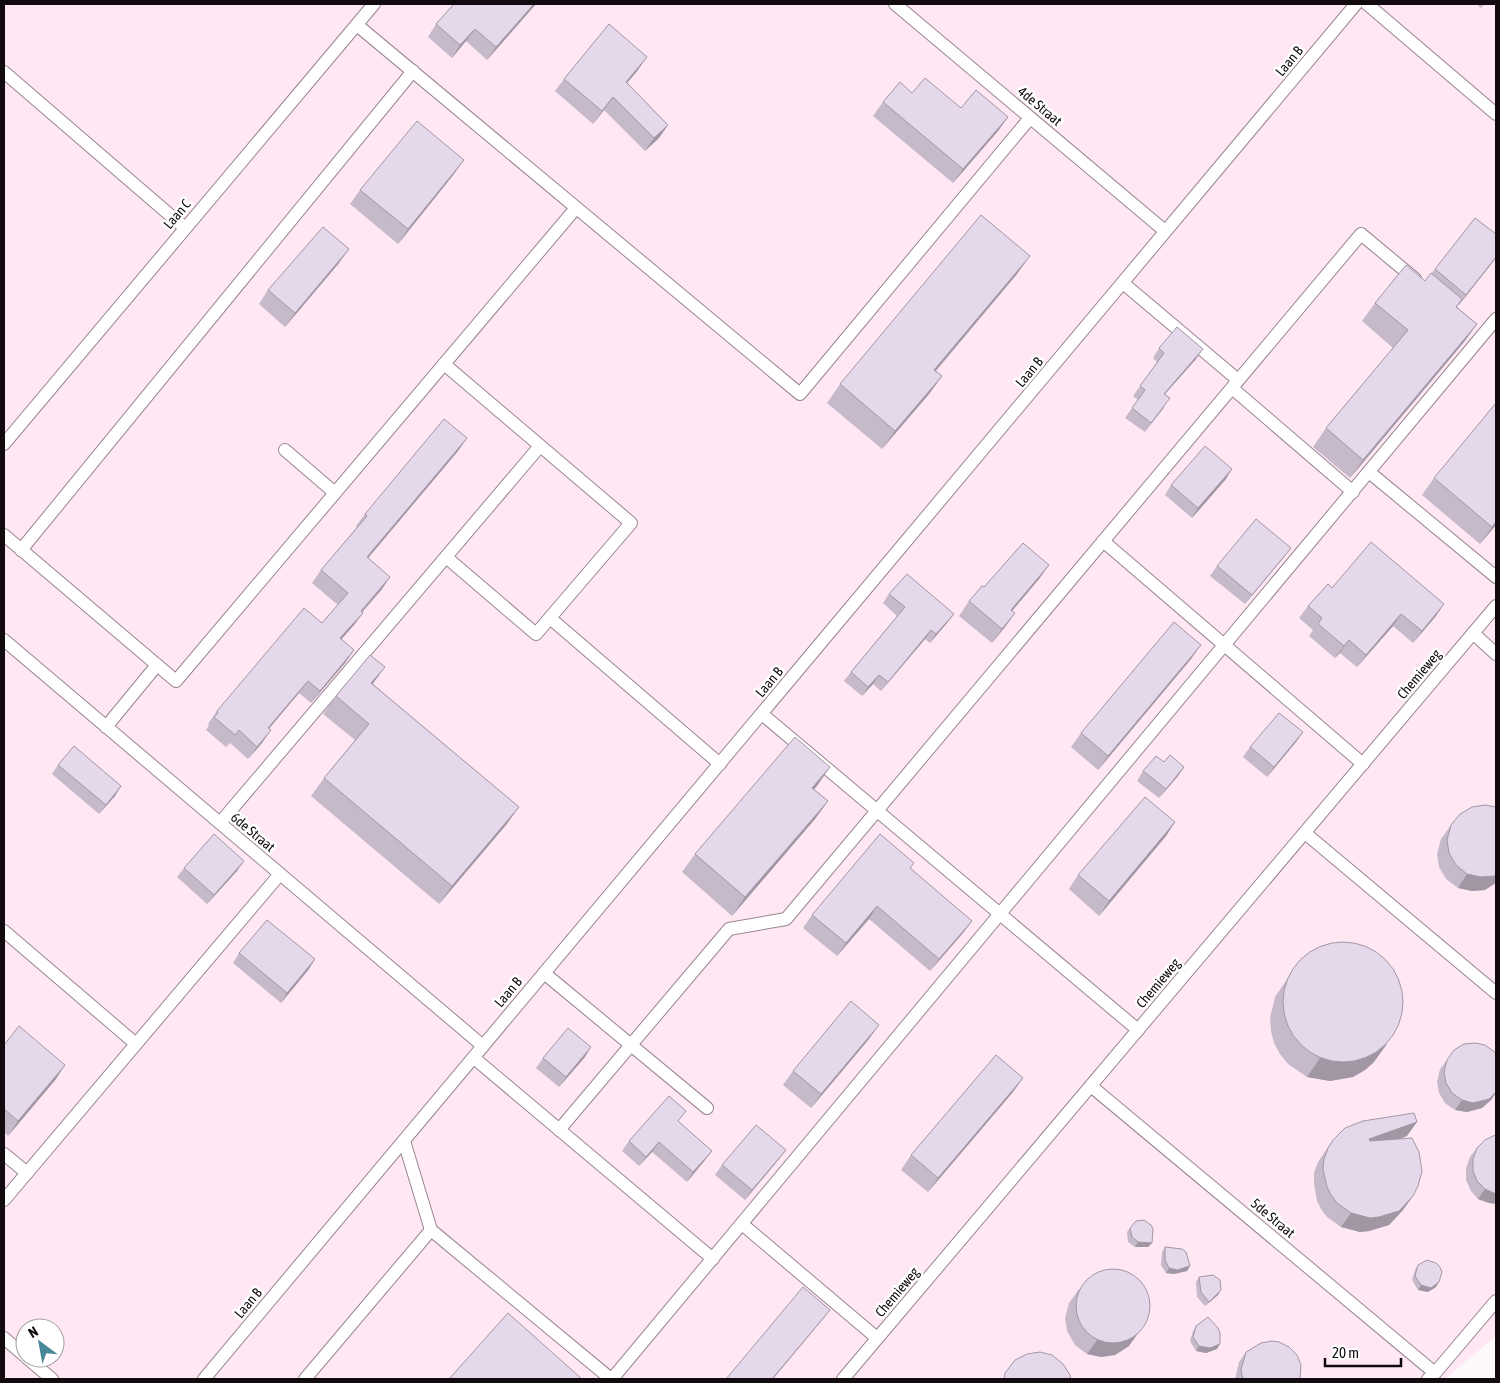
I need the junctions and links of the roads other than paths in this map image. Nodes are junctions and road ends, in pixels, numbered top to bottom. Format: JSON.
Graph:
{"nodes":[{"id":1,"x":374,"y":4,"type":"edge"},
{"id":2,"x":895,"y":4,"type":"edge"},
{"id":3,"x":1356,"y":4,"type":"edge"},
{"id":4,"x":1367,"y":4,"type":"edge"},
{"id":5,"x":357,"y":25,"type":"junction"},
{"id":6,"x":412,"y":71,"type":"junction"},
{"id":7,"x":4,"y":72,"type":"edge"},
{"id":8,"x":1496,"y":114,"type":"edge"},
{"id":9,"x":1030,"y":118,"type":"junction"},
{"id":10,"x":576,"y":208,"type":"junction"},
{"id":11,"x":185,"y":228,"type":"junction"},
{"id":12,"x":1166,"y":232,"type":"junction"},
{"id":13,"x":1123,"y":283,"type":"junction"},
{"id":14,"x":1422,"y":285,"type":"edge"},
{"id":15,"x":1496,"y":319,"type":"edge"},
{"id":16,"x":444,"y":364,"type":"junction"},
{"id":17,"x":1235,"y":384,"type":"junction"},
{"id":18,"x":4,"y":444,"type":"edge"},
{"id":19,"x":540,"y":446,"type":"junction"},
{"id":20,"x":285,"y":450,"type":"dead end"},
{"id":21,"x":1369,"y":472,"type":"junction"},
{"id":22,"x":1353,"y":492,"type":"junction"},
{"id":23,"x":335,"y":493,"type":"junction"},
{"id":24,"x":4,"y":535,"type":"edge"},
{"id":25,"x":1103,"y":542,"type":"junction"},
{"id":26,"x":21,"y":550,"type":"junction"},
{"id":27,"x":446,"y":557,"type":"junction"},
{"id":28,"x":1496,"y":577,"type":"edge"},
{"id":29,"x":1496,"y":606,"type":"edge"},
{"id":30,"x":550,"y":618,"type":"junction"},
{"id":31,"x":1473,"y":633,"type":"junction"},
{"id":32,"x":4,"y":640,"type":"edge"},
{"id":33,"x":1225,"y":646,"type":"junction"},
{"id":34,"x":1496,"y":654,"type":"edge"},
{"id":35,"x":157,"y":666,"type":"junction"},
{"id":36,"x":762,"y":714,"type":"junction"},
{"id":37,"x":106,"y":727,"type":"junction"},
{"id":38,"x":720,"y":764,"type":"junction"},
{"id":39,"x":1363,"y":764,"type":"junction"},
{"id":40,"x":877,"y":811,"type":"junction"},
{"id":41,"x":220,"y":823,"type":"junction"},
{"id":42,"x":1305,"y":832,"type":"junction"},
{"id":43,"x":280,"y":874,"type":"junction"},
{"id":44,"x":1000,"y":915,"type":"junction"},
{"id":45,"x":4,"y":931,"type":"edge"},
{"id":46,"x":544,"y":973,"type":"junction"},
{"id":47,"x":1496,"y":993,"type":"edge"},
{"id":48,"x":1138,"y":1030,"type":"junction"},
{"id":49,"x":136,"y":1044,"type":"junction"},
{"id":50,"x":631,"y":1045,"type":"junction"},
{"id":51,"x":483,"y":1046,"type":"junction"},
{"id":52,"x":474,"y":1058,"type":"junction"},
{"id":53,"x":1091,"y":1086,"type":"junction"},
{"id":54,"x":707,"y":1108,"type":"dead end"},
{"id":55,"x":559,"y":1130,"type":"junction"},
{"id":56,"x":404,"y":1141,"type":"junction"},
{"id":57,"x":4,"y":1154,"type":"edge"},
{"id":58,"x":27,"y":1173,"type":"junction"},
{"id":59,"x":4,"y":1200,"type":"edge"},
{"id":60,"x":742,"y":1224,"type":"junction"},
{"id":61,"x":430,"y":1230,"type":"junction"},
{"id":62,"x":713,"y":1259,"type":"junction"},
{"id":63,"x":1496,"y":1301,"type":"edge"},
{"id":64,"x":4,"y":1338,"type":"edge"},
{"id":65,"x":877,"y":1338,"type":"junction"},
{"id":66,"x":15,"y":1348,"type":"edge"},
{"id":67,"x":39,"y":1368,"type":"edge"},
{"id":68,"x":1432,"y":1376,"type":"edge"},
{"id":69,"x":52,"y":1379,"type":"edge"},
{"id":70,"x":204,"y":1379,"type":"edge"},
{"id":71,"x":305,"y":1379,"type":"edge"},
{"id":72,"x":611,"y":1379,"type":"edge"},
{"id":73,"x":843,"y":1379,"type":"edge"}],
"edges":[{"from":1,"to":5,"type":"lane","name":"Laan C"},
{"from":2,"to":9,"type":"lane","name":"4de Straat"},
{"from":3,"to":12,"type":"lane","name":"Laan B"},
{"from":4,"to":8,"type":"lane"},
{"from":5,"to":6,"type":"lane"},
{"from":5,"to":11,"type":"lane","name":"Laan C"},
{"from":6,"to":10,"type":"lane"},
{"from":6,"to":26,"type":"lane"},
{"from":7,"to":11,"type":"lane"},
{"from":9,"to":10,"type":"lane"},
{"from":9,"to":12,"type":"lane","name":"4de Straat"},
{"from":10,"to":16,"type":"lane"},
{"from":11,"to":18,"type":"lane","name":"Laan C"},
{"from":12,"to":13,"type":"lane","name":"Laan B"},
{"from":13,"to":17,"type":"lane"},
{"from":13,"to":36,"type":"lane","name":"Laan B"},
{"from":14,"to":17,"type":"lane"},
{"from":15,"to":21,"type":"lane"},
{"from":16,"to":19,"type":"lane"},
{"from":16,"to":23,"type":"lane"},
{"from":17,"to":22,"type":"lane"},
{"from":17,"to":25,"type":"lane"},
{"from":19,"to":27,"type":"lane"},
{"from":19,"to":30,"type":"lane"},
{"from":20,"to":23,"type":"lane"},
{"from":21,"to":22,"type":"lane"},
{"from":21,"to":28,"type":"lane"},
{"from":22,"to":33,"type":"lane"},
{"from":23,"to":35,"type":"lane"},
{"from":24,"to":26,"type":"lane"},
{"from":25,"to":33,"type":"lane"},
{"from":25,"to":40,"type":"lane"},
{"from":26,"to":35,"type":"lane"},
{"from":27,"to":30,"type":"lane"},
{"from":27,"to":41,"type":"lane"},
{"from":29,"to":31,"type":"lane","name":"Chemieweg"},
{"from":30,"to":38,"type":"lane"},
{"from":31,"to":34,"type":"lane"},
{"from":31,"to":39,"type":"lane","name":"Chemieweg"},
{"from":32,"to":37,"type":"lane","name":"6de Straat"},
{"from":33,"to":39,"type":"lane"},
{"from":33,"to":44,"type":"lane"},
{"from":35,"to":37,"type":"lane"},
{"from":36,"to":38,"type":"lane","name":"Laan B"},
{"from":36,"to":40,"type":"lane"},
{"from":37,"to":41,"type":"lane","name":"6de Straat"},
{"from":38,"to":46,"type":"lane","name":"Laan B"},
{"from":39,"to":42,"type":"lane","name":"Chemieweg"},
{"from":40,"to":44,"type":"lane"},
{"from":40,"to":50,"type":"lane"},
{"from":41,"to":43,"type":"lane","name":"6de Straat"},
{"from":42,"to":47,"type":"lane"},
{"from":42,"to":48,"type":"lane","name":"Chemieweg"},
{"from":43,"to":49,"type":"lane"},
{"from":43,"to":51,"type":"lane","name":"6de Straat"},
{"from":44,"to":48,"type":"lane"},
{"from":44,"to":60,"type":"lane"},
{"from":45,"to":49,"type":"lane"},
{"from":46,"to":50,"type":"lane"},
{"from":46,"to":51,"type":"lane","name":"Laan B"},
{"from":48,"to":53,"type":"lane","name":"Chemieweg"},
{"from":49,"to":58,"type":"lane"},
{"from":50,"to":54,"type":"lane"},
{"from":50,"to":55,"type":"lane"},
{"from":51,"to":52,"type":"lane","name":"Laan B"},
{"from":52,"to":55,"type":"lane"},
{"from":52,"to":56,"type":"lane","name":"Laan B"},
{"from":53,"to":65,"type":"lane","name":"Chemieweg"},
{"from":53,"to":68,"type":"lane","name":"5de Straat"},
{"from":55,"to":62,"type":"lane"},
{"from":56,"to":61,"type":"lane"},
{"from":56,"to":70,"type":"lane","name":"Laan B"},
{"from":57,"to":58,"type":"lane"},
{"from":58,"to":59,"type":"lane"},
{"from":60,"to":62,"type":"lane"},
{"from":60,"to":65,"type":"lane"},
{"from":61,"to":71,"type":"lane"},
{"from":61,"to":72,"type":"lane"},
{"from":62,"to":72,"type":"lane"},
{"from":63,"to":68,"type":"lane"},
{"from":64,"to":66,"type":"lane"},
{"from":65,"to":73,"type":"lane","name":"Chemieweg"},
{"from":67,"to":69,"type":"lane"}]}
